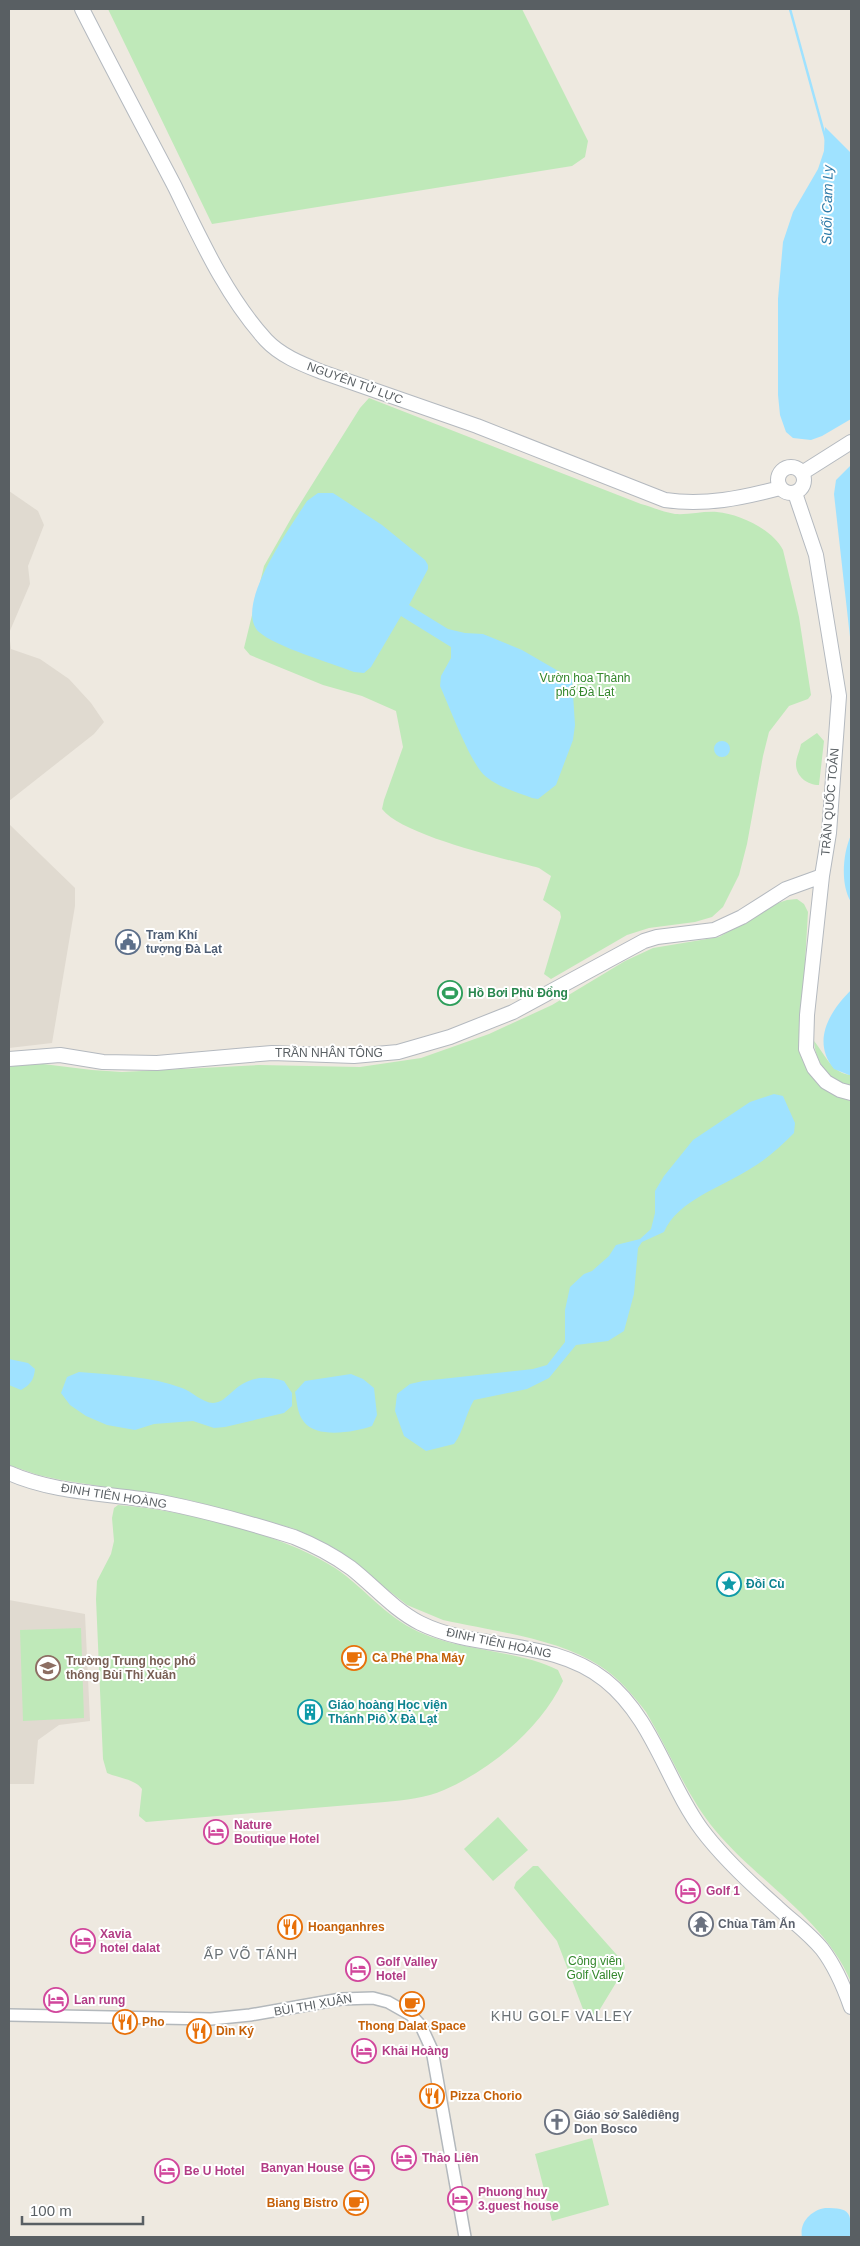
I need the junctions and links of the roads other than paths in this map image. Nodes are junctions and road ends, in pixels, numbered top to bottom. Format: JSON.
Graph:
{"nodes":[{"id":1,"x":82,"y":9,"type":"edge"},
{"id":2,"x":851,"y":442,"type":"edge"},
{"id":3,"x":802,"y":473,"type":"junction"},
{"id":4,"x":780,"y":488,"type":"junction"},
{"id":5,"x":795,"y":493,"type":"junction"},
{"id":6,"x":822,"y":876,"type":"junction"},
{"id":7,"x":9,"y":1059,"type":"edge"},
{"id":8,"x":851,"y":1093,"type":"edge"},
{"id":9,"x":9,"y":1473,"type":"edge"},
{"id":10,"x":851,"y":2007,"type":"edge"},
{"id":11,"x":9,"y":2015,"type":"edge"},
{"id":12,"x":465,"y":2237,"type":"edge"}],
"edges":[{"from":1,"to":4,"type":"main road","name":"NGUYÊN TỬ LỰC"},
{"from":2,"to":3,"type":"main road"},
{"from":3,"to":4,"type":"main road"},
{"from":3,"to":5,"type":"main road"},
{"from":4,"to":5,"type":"main road"},
{"from":5,"to":6,"type":"main road","name":"TRẦN QUỐC TOẢN"},
{"from":6,"to":7,"type":"main road","name":"TRẦN NHÂN TÔNG"},
{"from":6,"to":8,"type":"main road","name":"TRẦN QUỐC TOẢN"},
{"from":9,"to":10,"type":"main road","name":"ĐINH TIÊN HOÀNG"},
{"from":11,"to":12,"type":"street","name":"BÙI THỊ XUÂN"}]}
